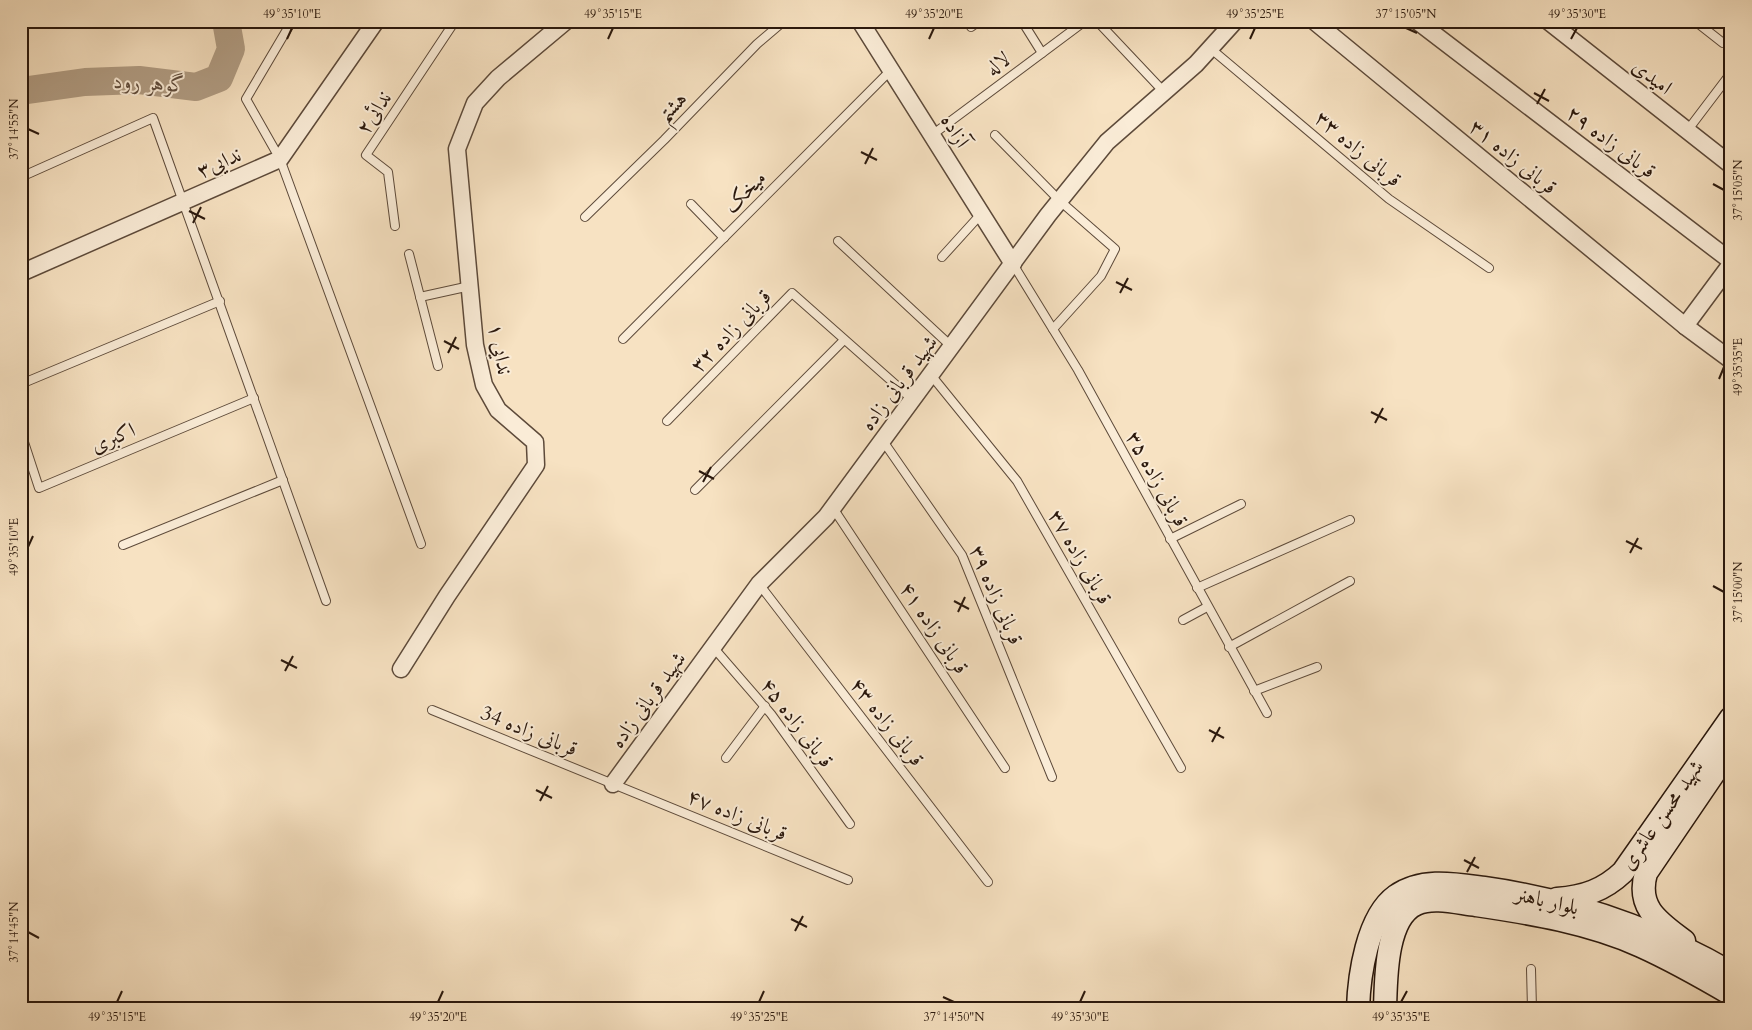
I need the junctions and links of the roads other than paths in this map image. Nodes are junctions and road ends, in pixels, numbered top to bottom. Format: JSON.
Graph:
{"nodes":[{"id":1,"x":292,"y":21,"type":"edge"},
{"id":2,"x":376,"y":21,"type":"edge"},
{"id":3,"x":455,"y":21,"type":"edge"},
{"id":4,"x":566,"y":21,"type":"edge"},
{"id":5,"x":784,"y":21,"type":"edge"},
{"id":6,"x":860,"y":21,"type":"edge"},
{"id":7,"x":979,"y":21,"type":"edge"},
{"id":8,"x":1022,"y":21,"type":"edge"},
{"id":9,"x":1085,"y":21,"type":"edge"},
{"id":10,"x":1097,"y":21,"type":"edge"},
{"id":11,"x":1235,"y":21,"type":"edge"},
{"id":12,"x":1314,"y":21,"type":"edge"},
{"id":13,"x":1417,"y":21,"type":"edge"},
{"id":14,"x":1548,"y":21,"type":"edge"},
{"id":15,"x":1695,"y":21,"type":"edge"},
{"id":16,"x":972,"y":27,"type":"dead end"},
{"id":17,"x":1723,"y":43,"type":"dead end"},
{"id":18,"x":1210,"y":48,"type":"junction"},
{"id":19,"x":1042,"y":53,"type":"junction"},
{"id":20,"x":892,"y":70,"type":"junction"},
{"id":21,"x":1730,"y":76,"type":"edge"},
{"id":22,"x":1164,"y":92,"type":"junction"},
{"id":23,"x":1687,"y":131,"type":"junction"},
{"id":24,"x":932,"y":135,"type":"junction"},
{"id":25,"x":995,"y":135,"type":"dead end"},
{"id":26,"x":280,"y":159,"type":"junction"},
{"id":27,"x":1731,"y":165,"type":"edge"},
{"id":28,"x":21,"y":177,"type":"edge"},
{"id":29,"x":185,"y":201,"type":"junction"},
{"id":30,"x":1060,"y":201,"type":"junction"},
{"id":31,"x":691,"y":204,"type":"dead end"},
{"id":32,"x":982,"y":214,"type":"junction"},
{"id":33,"x":585,"y":217,"type":"dead end"},
{"id":34,"x":395,"y":226,"type":"dead end"},
{"id":35,"x":724,"y":238,"type":"junction"},
{"id":36,"x":838,"y":241,"type":"dead end"},
{"id":37,"x":409,"y":254,"type":"dead end"},
{"id":38,"x":942,"y":257,"type":"dead end"},
{"id":39,"x":1731,"y":262,"type":"edge"},
{"id":40,"x":1013,"y":264,"type":"junction"},
{"id":41,"x":1489,"y":268,"type":"dead end"},
{"id":42,"x":21,"y":273,"type":"edge"},
{"id":43,"x":470,"y":286,"type":"junction"},
{"id":44,"x":420,"y":297,"type":"junction"},
{"id":45,"x":220,"y":301,"type":"junction"},
{"id":46,"x":1686,"y":326,"type":"junction"},
{"id":47,"x":1052,"y":329,"type":"junction"},
{"id":48,"x":623,"y":339,"type":"dead end"},
{"id":49,"x":844,"y":340,"type":"junction"},
{"id":50,"x":952,"y":347,"type":"junction"},
{"id":51,"x":1731,"y":360,"type":"edge"},
{"id":52,"x":438,"y":366,"type":"dead end"},
{"id":53,"x":931,"y":376,"type":"junction"},
{"id":54,"x":21,"y":384,"type":"edge"},
{"id":55,"x":254,"y":398,"type":"junction"},
{"id":56,"x":913,"y":400,"type":"junction"},
{"id":57,"x":667,"y":421,"type":"dead end"},
{"id":58,"x":21,"y":433,"type":"edge"},
{"id":59,"x":883,"y":441,"type":"junction"},
{"id":60,"x":283,"y":480,"type":"junction"},
{"id":61,"x":695,"y":490,"type":"dead end"},
{"id":62,"x":1241,"y":504,"type":"dead end"},
{"id":63,"x":833,"y":508,"type":"junction"},
{"id":64,"x":1350,"y":520,"type":"dead end"},
{"id":65,"x":1170,"y":539,"type":"junction"},
{"id":66,"x":421,"y":544,"type":"dead end"},
{"id":67,"x":123,"y":545,"type":"dead end"},
{"id":68,"x":1350,"y":581,"type":"dead end"},
{"id":69,"x":759,"y":584,"type":"junction"},
{"id":70,"x":1197,"y":588,"type":"junction"},
{"id":71,"x":326,"y":601,"type":"dead end"},
{"id":72,"x":1207,"y":607,"type":"junction"},
{"id":73,"x":1183,"y":620,"type":"dead end"},
{"id":74,"x":712,"y":647,"type":"junction"},
{"id":75,"x":1229,"y":647,"type":"junction"},
{"id":76,"x":1317,"y":667,"type":"dead end"},
{"id":77,"x":402,"y":669,"type":"dead end"},
{"id":78,"x":1254,"y":691,"type":"junction"},
{"id":79,"x":765,"y":706,"type":"junction"},
{"id":80,"x":432,"y":710,"type":"dead end"},
{"id":81,"x":1267,"y":713,"type":"dead end"},
{"id":82,"x":1731,"y":718,"type":"edge"},
{"id":83,"x":1731,"y":748,"type":"edge"},
{"id":84,"x":726,"y":758,"type":"dead end"},
{"id":85,"x":1005,"y":768,"type":"dead end"},
{"id":86,"x":1181,"y":768,"type":"dead end"},
{"id":87,"x":1052,"y":777,"type":"dead end"},
{"id":88,"x":613,"y":784,"type":"junction"},
{"id":89,"x":850,"y":824,"type":"dead end"},
{"id":90,"x":848,"y":880,"type":"dead end"},
{"id":91,"x":988,"y":882,"type":"dead end"},
{"id":92,"x":1550,"y":900,"type":"junction"},
{"id":93,"x":1382,"y":935,"type":"junction"},
{"id":94,"x":1531,"y":969,"type":"dead end"},
{"id":95,"x":1724,"y":969,"type":"edge"},
{"id":96,"x":1731,"y":994,"type":"edge"},
{"id":97,"x":1358,"y":1009,"type":"edge"},
{"id":98,"x":1384,"y":1009,"type":"edge"},
{"id":99,"x":1532,"y":1009,"type":"edge"}],
"edges":[{"from":1,"to":26,"type":"lane"},
{"from":2,"to":26,"type":"street"},
{"from":3,"to":34,"type":"lane","name":"ندائی۲"},
{"from":4,"to":43,"type":"street","name":"ندایی ۱"},
{"from":5,"to":33,"type":"lane","name":"هشتم"},
{"from":6,"to":20,"type":"street","name":"آزاده"},
{"from":7,"to":16,"type":"lane"},
{"from":8,"to":19,"type":"lane"},
{"from":9,"to":19,"type":"lane","name":"لاله"},
{"from":10,"to":22,"type":"lane"},
{"from":11,"to":18,"type":"street","name":"شهید قربانی زاده"},
{"from":12,"to":46,"type":"street","name":"قربانی زاده ۳۱"},
{"from":13,"to":39,"type":"street","name":"قربانی زاده ۲۹"},
{"from":14,"to":23,"type":"street","name":"امیدی"},
{"from":15,"to":17,"type":"lane"},
{"from":18,"to":22,"type":"street","name":"شهید قربانی زاده"},
{"from":18,"to":41,"type":"lane","name":"قربانی زاده ۳۳"},
{"from":19,"to":24,"type":"lane","name":"لاله"},
{"from":20,"to":24,"type":"street","name":"آزاده"},
{"from":20,"to":35,"type":"lane","name":"میخک"},
{"from":21,"to":23,"type":"lane"},
{"from":22,"to":30,"type":"street","name":"شهید قربانی زاده"},
{"from":23,"to":27,"type":"street","name":"امیدی"},
{"from":24,"to":32,"type":"street","name":"آزاده"},
{"from":25,"to":30,"type":"lane"},
{"from":26,"to":29,"type":"street","name":"ندایی۳"},
{"from":26,"to":66,"type":"lane"},
{"from":28,"to":29,"type":"lane"},
{"from":29,"to":42,"type":"street","name":"ندایی۳"},
{"from":29,"to":45,"type":"lane"},
{"from":30,"to":40,"type":"street","name":"شهید قربانی زاده"},
{"from":30,"to":47,"type":"lane"},
{"from":31,"to":35,"type":"lane"},
{"from":32,"to":38,"type":"lane"},
{"from":32,"to":40,"type":"street","name":"آزاده"},
{"from":35,"to":48,"type":"lane","name":"میخک"},
{"from":36,"to":50,"type":"lane"},
{"from":37,"to":44,"type":"lane"},
{"from":39,"to":46,"type":"street"},
{"from":40,"to":47,"type":"lane","name":"قربانی زاده ۳۵"},
{"from":40,"to":50,"type":"street","name":"شهید قربانی زاده"},
{"from":43,"to":44,"type":"lane"},
{"from":43,"to":77,"type":"street","name":"ندایی ۱"},
{"from":44,"to":52,"type":"lane"},
{"from":45,"to":54,"type":"lane"},
{"from":45,"to":55,"type":"lane"},
{"from":46,"to":51,"type":"street","name":"قربانی زاده ۳۱"},
{"from":47,"to":65,"type":"lane","name":"قربانی زاده ۳۵"},
{"from":49,"to":56,"type":"lane","name":"قربانی زاده ۳۲"},
{"from":49,"to":57,"type":"lane","name":"قربانی زاده ۳۲"},
{"from":49,"to":61,"type":"lane"},
{"from":50,"to":53,"type":"street","name":"شهید قربانی زاده"},
{"from":53,"to":56,"type":"street","name":"شهید قربانی زاده"},
{"from":53,"to":86,"type":"lane","name":"قربانی زاده ۳۷"},
{"from":55,"to":58,"type":"lane","name":"اکبری"},
{"from":55,"to":60,"type":"lane"},
{"from":56,"to":59,"type":"street","name":"شهید قربانی زاده"},
{"from":59,"to":63,"type":"street","name":"شهید قربانی زاده"},
{"from":59,"to":87,"type":"lane","name":"قربانی زاده ۳۹"},
{"from":60,"to":67,"type":"lane"},
{"from":60,"to":71,"type":"lane"},
{"from":62,"to":65,"type":"lane"},
{"from":63,"to":69,"type":"street","name":"شهید قربانی زاده"},
{"from":63,"to":85,"type":"lane","name":"قربانی زاده ۴۱"},
{"from":64,"to":70,"type":"lane"},
{"from":65,"to":70,"type":"lane","name":"قربانی زاده ۳۵"},
{"from":68,"to":75,"type":"lane"},
{"from":69,"to":74,"type":"street","name":"شهید قربانی زاده"},
{"from":69,"to":91,"type":"lane","name":"قربانی زاده ۴۳"},
{"from":70,"to":72,"type":"lane","name":"قربانی زاده ۳۵"},
{"from":72,"to":73,"type":"lane"},
{"from":72,"to":75,"type":"lane","name":"قربانی زاده ۳۵"},
{"from":74,"to":79,"type":"lane","name":"قربانی زاده ۴۵"},
{"from":74,"to":88,"type":"street","name":"شهید قربانی زاده"},
{"from":75,"to":78,"type":"lane","name":"قربانی زاده ۳۵"},
{"from":76,"to":78,"type":"lane"},
{"from":78,"to":81,"type":"lane","name":"قربانی زاده ۳۵"},
{"from":79,"to":84,"type":"lane"},
{"from":79,"to":89,"type":"lane","name":"قربانی زاده ۴۵"},
{"from":80,"to":88,"type":"lane","name":"قربانی زاده 34"},
{"from":82,"to":92,"type":"main road","name":"شهید محسن عاشری"},
{"from":83,"to":95,"type":"main road","name":"شهید محسن عاشری"},
{"from":88,"to":90,"type":"lane","name":"قربانی زاده ۴۷"},
{"from":92,"to":93,"type":"main road","name":"بلوار باهنر"},
{"from":92,"to":95,"type":"main road","name":"بلوار باهنر"},
{"from":93,"to":96,"type":"main road","name":"بلوار باهنر"},
{"from":93,"to":97,"type":"main road"},
{"from":93,"to":98,"type":"main road"},
{"from":94,"to":99,"type":"lane"}]}
